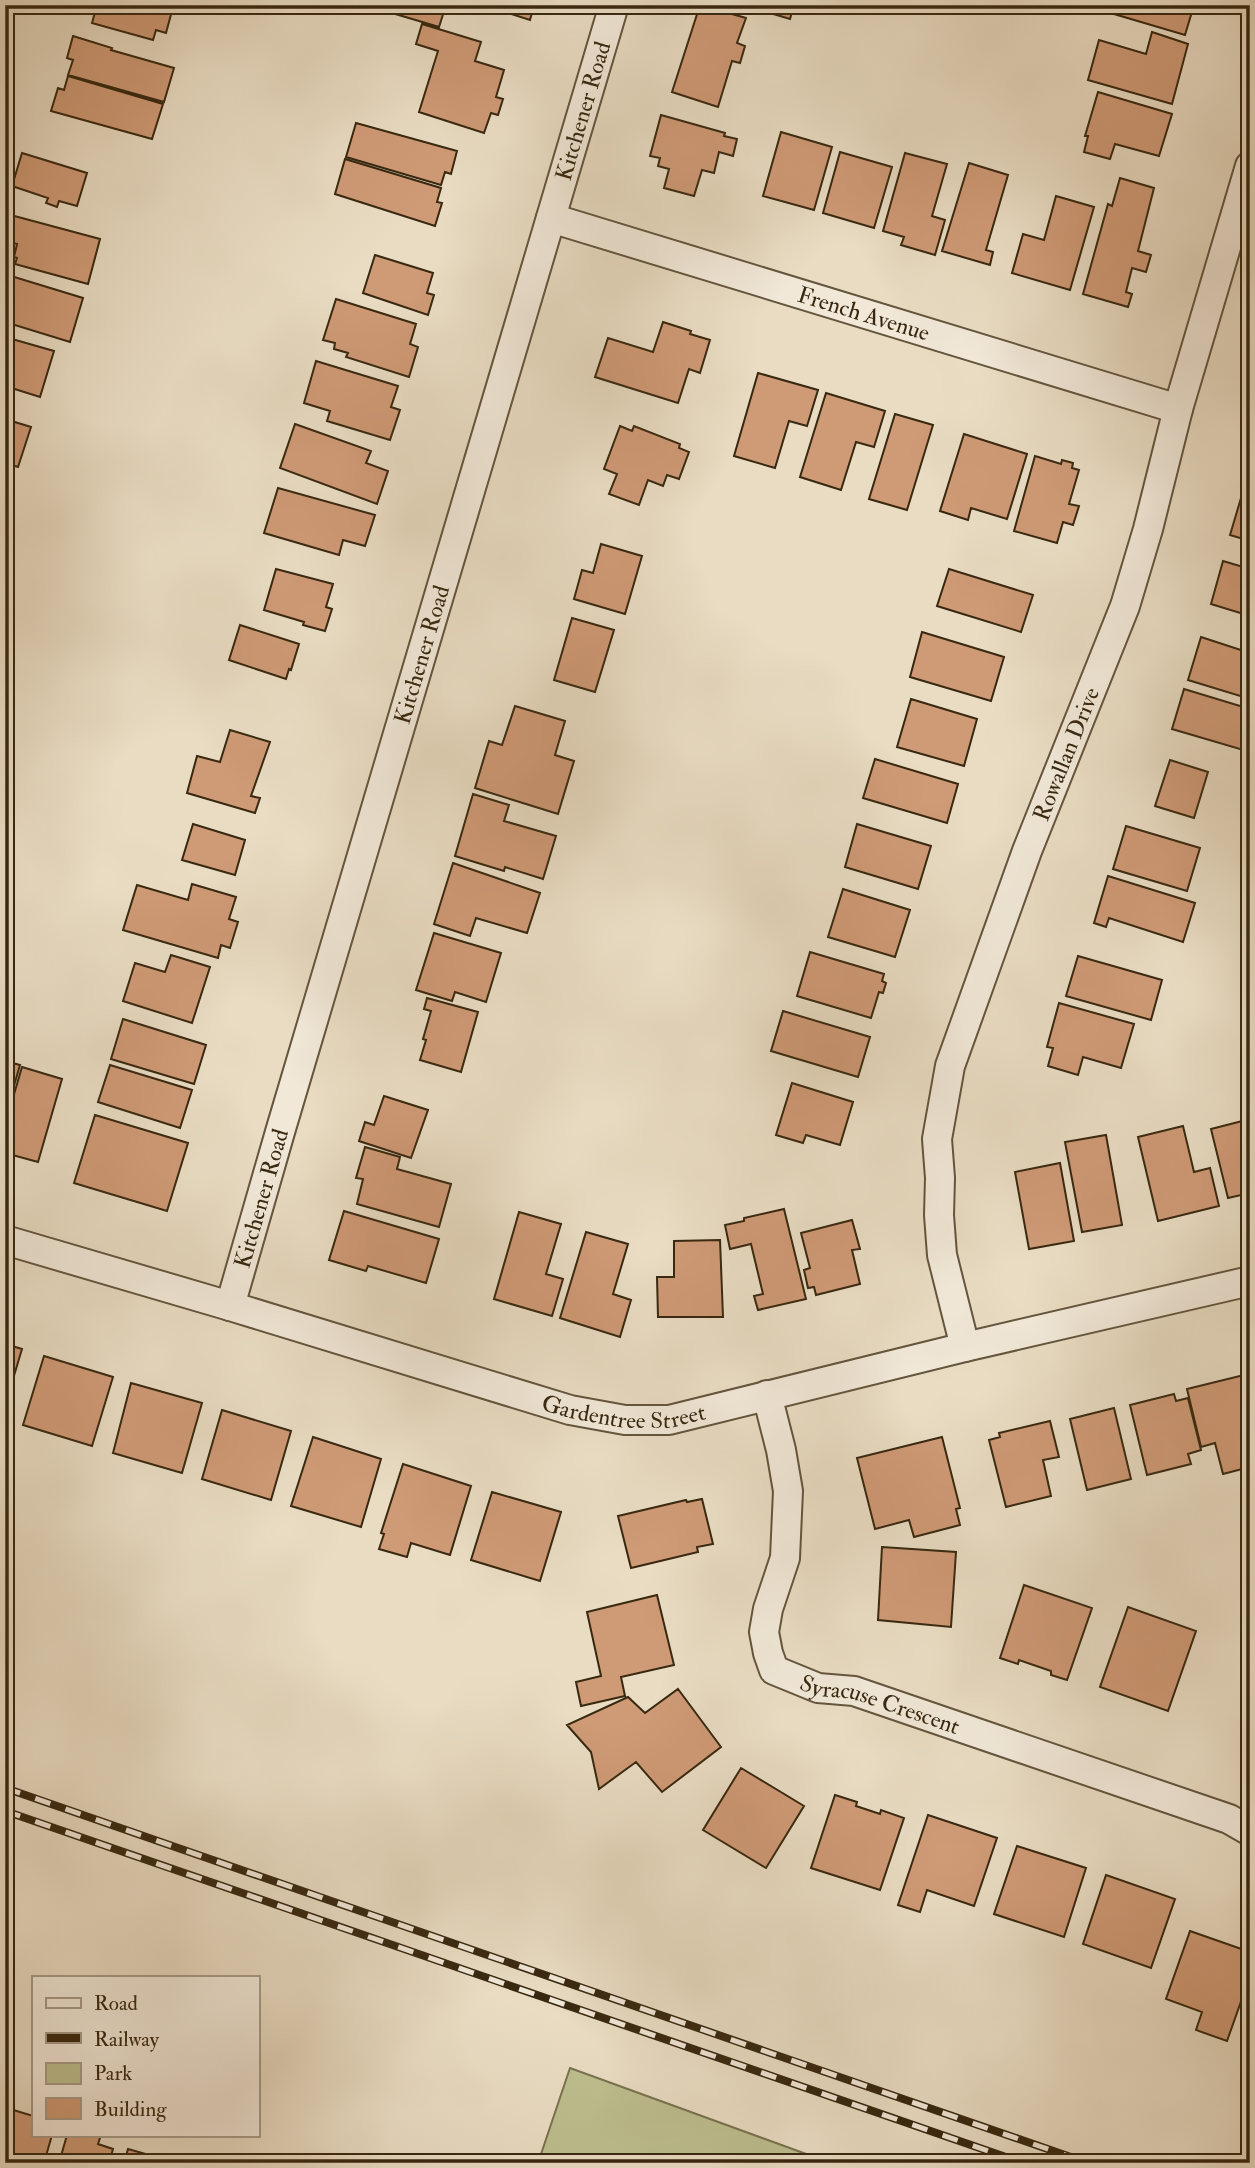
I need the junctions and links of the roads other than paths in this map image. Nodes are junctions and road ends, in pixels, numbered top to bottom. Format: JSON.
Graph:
{"nodes":[{"id":1,"x":614,"y":5,"type":"edge"},
{"id":2,"x":1250,"y":166,"type":"edge"},
{"id":3,"x":551,"y":218,"type":"junction"},
{"id":4,"x":1178,"y":409,"type":"junction"},
{"id":5,"x":5,"y":1240,"type":"edge"},
{"id":6,"x":1250,"y":1281,"type":"edge"},
{"id":7,"x":230,"y":1306,"type":"junction"},
{"id":8,"x":965,"y":1347,"type":"junction"},
{"id":9,"x":767,"y":1395,"type":"junction"},
{"id":10,"x":1250,"y":1831,"type":"edge"}],
"edges":[{"from":1,"to":3,"type":"street","name":"Kitchener Road"},
{"from":2,"to":4,"type":"street","name":"Rowallan Drive"},
{"from":3,"to":4,"type":"street","name":"French Avenue"},
{"from":3,"to":7,"type":"street","name":"Kitchener Road"},
{"from":4,"to":8,"type":"street","name":"Rowallan Drive"},
{"from":5,"to":7,"type":"street","name":"Gardentree Street"},
{"from":6,"to":8,"type":"street","name":"Gardentree Street"},
{"from":7,"to":9,"type":"street","name":"Gardentree Street"},
{"from":8,"to":9,"type":"street","name":"Gardentree Street"},
{"from":9,"to":10,"type":"street","name":"Syracuse Crescent"}]}
